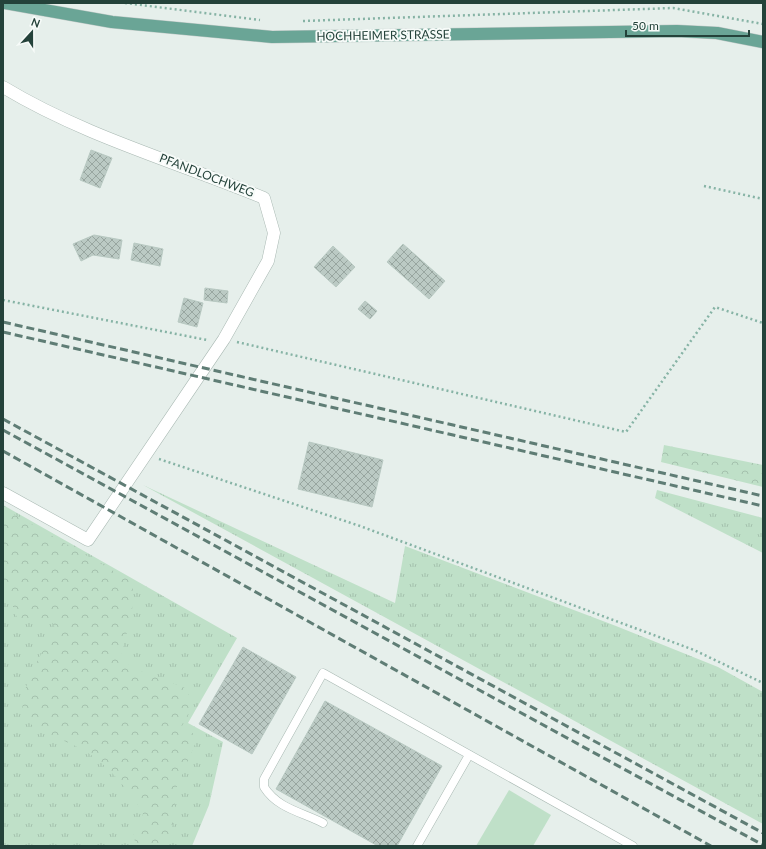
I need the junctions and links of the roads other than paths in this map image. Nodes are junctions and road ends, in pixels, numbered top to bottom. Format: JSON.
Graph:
{"nodes":[{"id":1,"x":5,"y":3,"type":"edge"},
{"id":2,"x":763,"y":42,"type":"edge"},
{"id":3,"x":3,"y":88,"type":"edge"},
{"id":4,"x":3,"y":493,"type":"edge"},
{"id":5,"x":469,"y":755,"type":"junction"},
{"id":6,"x":323,"y":823,"type":"dead end"},
{"id":7,"x":417,"y":846,"type":"edge"},
{"id":8,"x":633,"y":846,"type":"edge"}],
"edges":[{"from":1,"to":2,"type":"main road","name":"HOCHHEIMER STRASSE"},
{"from":3,"to":4,"type":"street","name":"PFANDLOCHWEG"},
{"from":5,"to":6,"type":"lane"},
{"from":5,"to":7,"type":"lane"},
{"from":5,"to":8,"type":"lane"}]}
